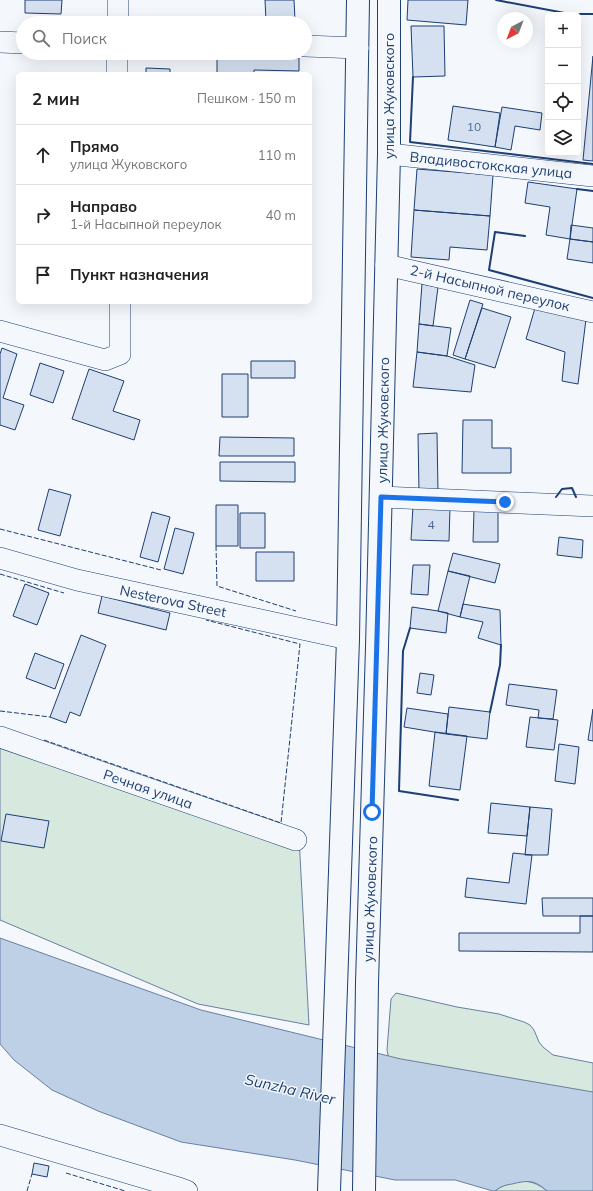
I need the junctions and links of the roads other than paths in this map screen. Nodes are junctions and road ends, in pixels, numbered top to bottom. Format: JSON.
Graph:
{"nodes":[{"id":1,"x":118,"y":0,"type":"edge"},
{"id":2,"x":358,"y":0,"type":"edge"},
{"id":3,"x":389,"y":0,"type":"edge"},
{"id":4,"x":118,"y":16,"type":"edge"},
{"id":5,"x":0,"y":42,"type":"edge"},
{"id":6,"x":16,"y":43,"type":"edge"},
{"id":7,"x":312,"y":46,"type":"edge"},
{"id":8,"x":358,"y":48,"type":"junction"},
{"id":9,"x":117,"y":60,"type":"edge"},
{"id":10,"x":117,"y":72,"type":"edge"},
{"id":11,"x":389,"y":154,"type":"junction"},
{"id":12,"x":593,"y":176,"type":"edge"},
{"id":13,"x":386,"y":265,"type":"junction"},
{"id":14,"x":120,"y":304,"type":"edge"},
{"id":15,"x":593,"y":312,"type":"edge"},
{"id":16,"x":0,"y":331,"type":"edge"},
{"id":17,"x":381,"y":497,"type":"junction"},
{"id":18,"x":593,"y":506,"type":"edge"},
{"id":19,"x":0,"y":558,"type":"edge"},
{"id":20,"x":348,"y":639,"type":"junction"},
{"id":21,"x":0,"y":737,"type":"edge"},
{"id":22,"x":296,"y":840,"type":"dead end"},
{"id":23,"x":0,"y":1135,"type":"edge"},
{"id":24,"x":364,"y":1189,"type":"edge"},
{"id":25,"x":330,"y":1190,"type":"edge"},
{"id":26,"x":187,"y":1191,"type":"edge"}],
"edges":[{"from":1,"to":4,"type":"street"},
{"from":2,"to":8,"type":"main road"},
{"from":3,"to":11,"type":"main road","name":"улица Жуковского"},
{"from":5,"to":6,"type":"street"},
{"from":7,"to":8,"type":"street"},
{"from":8,"to":20,"type":"main road"},
{"from":9,"to":10,"type":"street"},
{"from":11,"to":12,"type":"street","name":"Владивостокская улица"},
{"from":11,"to":13,"type":"main road","name":"улица Жуковского"},
{"from":13,"to":15,"type":"street","name":"2-й Насыпной переулок"},
{"from":13,"to":17,"type":"main road","name":"улица Жуковского"},
{"from":14,"to":16,"type":"street"},
{"from":17,"to":18,"type":"street"},
{"from":17,"to":24,"type":"main road","name":"улица Жуковского"},
{"from":19,"to":20,"type":"street","name":"Nesterova Street"},
{"from":20,"to":25,"type":"main road"},
{"from":21,"to":22,"type":"street","name":"Речная улица"},
{"from":23,"to":26,"type":"street"}]}
